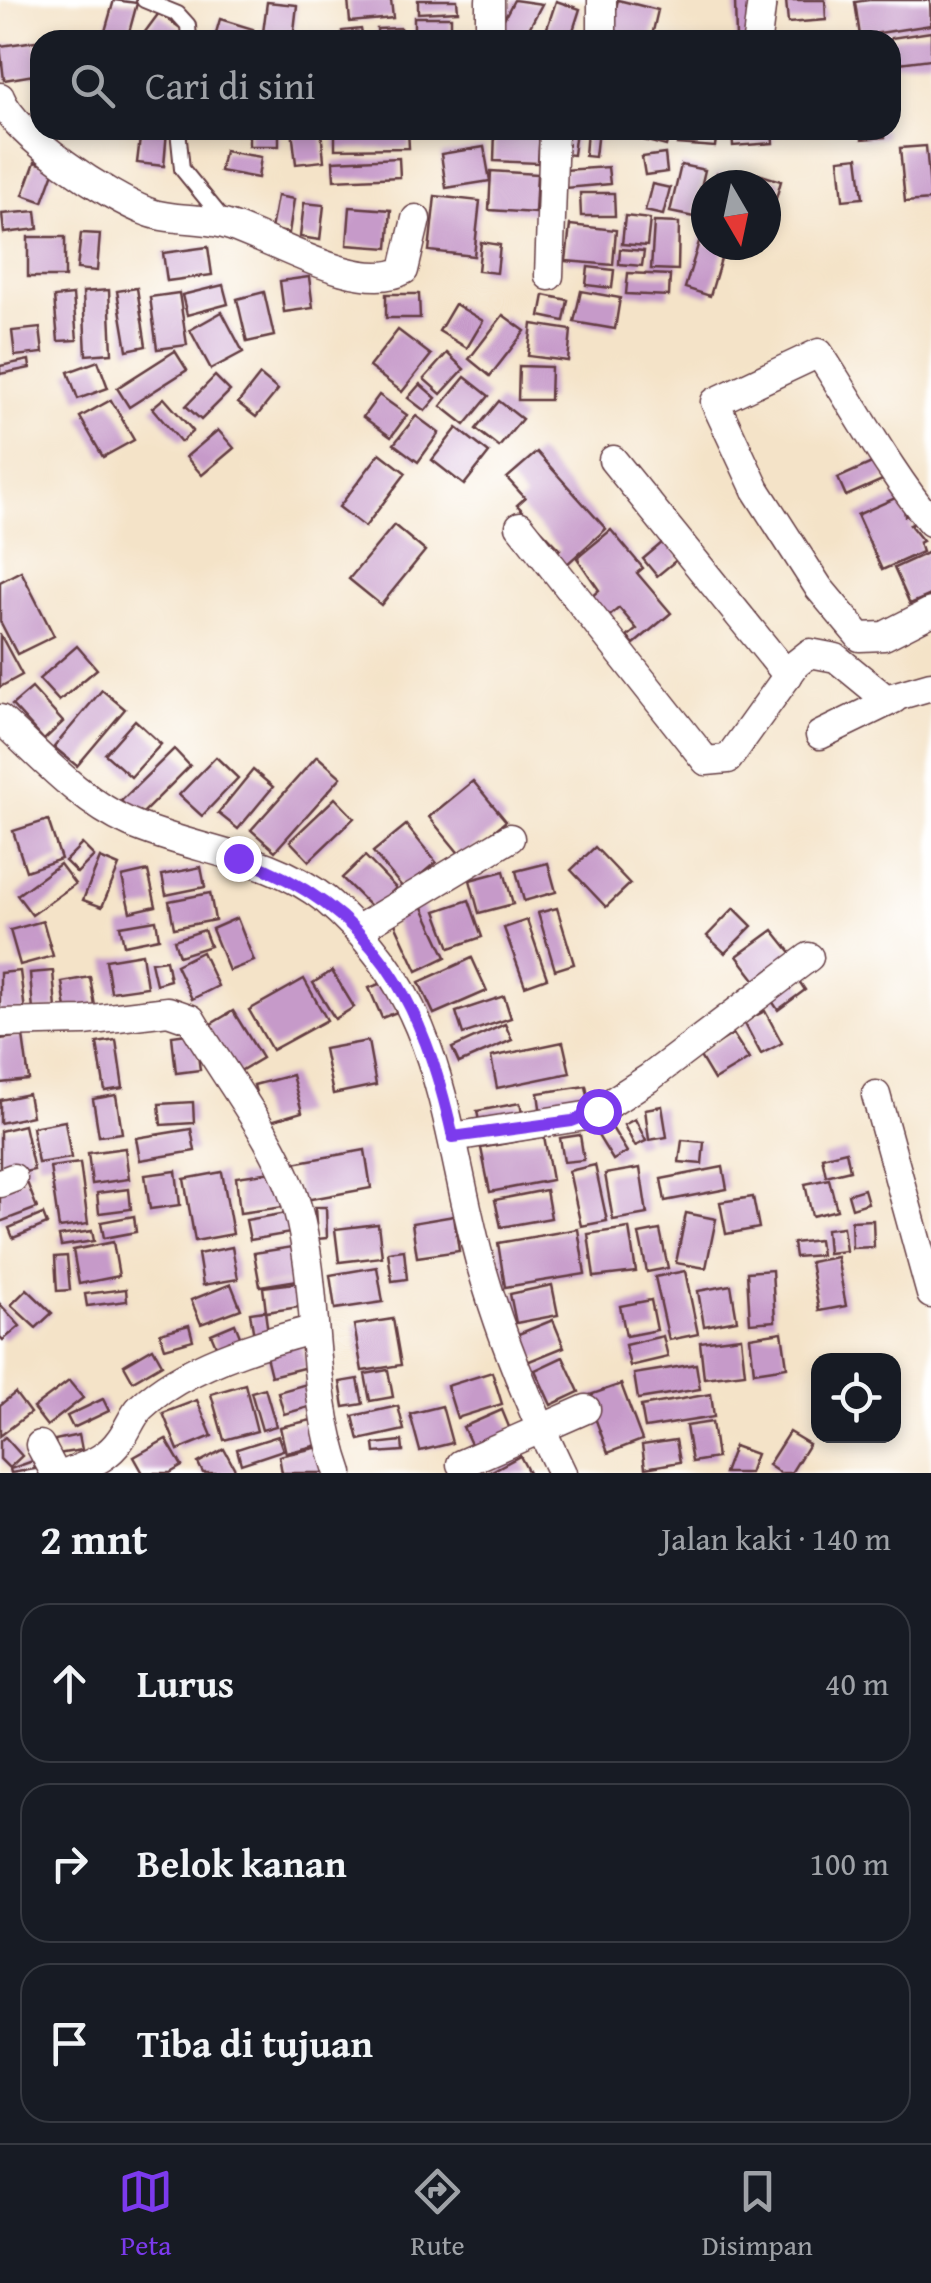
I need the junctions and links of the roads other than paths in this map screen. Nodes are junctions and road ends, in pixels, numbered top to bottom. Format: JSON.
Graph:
{"nodes":[{"id":1,"x":144,"y":0,"type":"edge"},
{"id":2,"x":490,"y":0,"type":"edge"},
{"id":3,"x":602,"y":0,"type":"edge"},
{"id":4,"x":762,"y":0,"type":"edge"},
{"id":5,"x":188,"y":30,"type":"edge"},
{"id":6,"x":490,"y":30,"type":"edge"},
{"id":7,"x":602,"y":30,"type":"edge"},
{"id":8,"x":758,"y":30,"type":"edge"},
{"id":9,"x":0,"y":97,"type":"edge"},
{"id":10,"x":8,"y":126,"type":"edge"},
{"id":11,"x":178,"y":140,"type":"edge"},
{"id":12,"x":554,"y":140,"type":"edge"},
{"id":13,"x":416,"y":218,"type":"dead end"},
{"id":14,"x":227,"y":224,"type":"junction"},
{"id":15,"x":549,"y":276,"type":"dead end"},
{"id":16,"x":614,"y":460,"type":"dead end"},
{"id":17,"x":931,"y":522,"type":"edge"},
{"id":18,"x":520,"y":526,"type":"dead end"},
{"id":19,"x":931,"y":612,"type":"edge"},
{"id":20,"x":788,"y":676,"type":"junction"},
{"id":21,"x":931,"y":686,"type":"edge"},
{"id":22,"x":894,"y":699,"type":"junction"},
{"id":23,"x":0,"y":720,"type":"edge"},
{"id":24,"x":820,"y":736,"type":"dead end"},
{"id":25,"x":510,"y":838,"type":"dead end"},
{"id":26,"x":357,"y":930,"type":"junction"},
{"id":27,"x":809,"y":957,"type":"dead end"},
{"id":28,"x":0,"y":1023,"type":"edge"},
{"id":29,"x":876,"y":1095,"type":"dead end"},
{"id":30,"x":453,"y":1137,"type":"junction"},
{"id":31,"x":931,"y":1294,"type":"edge"},
{"id":32,"x":312,"y":1330,"type":"junction"},
{"id":33,"x":586,"y":1409,"type":"dead end"},
{"id":34,"x":540,"y":1431,"type":"junction"},
{"id":35,"x":40,"y":1445,"type":"dead end"},
{"id":36,"x":461,"y":1464,"type":"dead end"},
{"id":37,"x":55,"y":1473,"type":"edge"},
{"id":38,"x":68,"y":1473,"type":"edge"},
{"id":39,"x":340,"y":1473,"type":"edge"},
{"id":40,"x":562,"y":1473,"type":"edge"}],
"edges":[{"from":1,"to":5,"type":"lane"},
{"from":2,"to":6,"type":"street"},
{"from":3,"to":7,"type":"street"},
{"from":4,"to":8,"type":"street"},
{"from":9,"to":10,"type":"street"},
{"from":10,"to":14,"type":"street"},
{"from":11,"to":14,"type":"lane"},
{"from":12,"to":15,"type":"street"},
{"from":13,"to":14,"type":"street"},
{"from":16,"to":20,"type":"street"},
{"from":17,"to":19,"type":"street"},
{"from":18,"to":20,"type":"street"},
{"from":20,"to":22,"type":"street"},
{"from":21,"to":22,"type":"street"},
{"from":22,"to":24,"type":"street"},
{"from":23,"to":26,"type":"street"},
{"from":25,"to":26,"type":"street"},
{"from":26,"to":30,"type":"street"},
{"from":27,"to":30,"type":"street"},
{"from":28,"to":32,"type":"street"},
{"from":29,"to":31,"type":"street"},
{"from":30,"to":34,"type":"street"},
{"from":32,"to":38,"type":"street"},
{"from":32,"to":39,"type":"street"},
{"from":33,"to":34,"type":"street"},
{"from":34,"to":36,"type":"street"},
{"from":34,"to":40,"type":"street"},
{"from":35,"to":37,"type":"street"}]}
